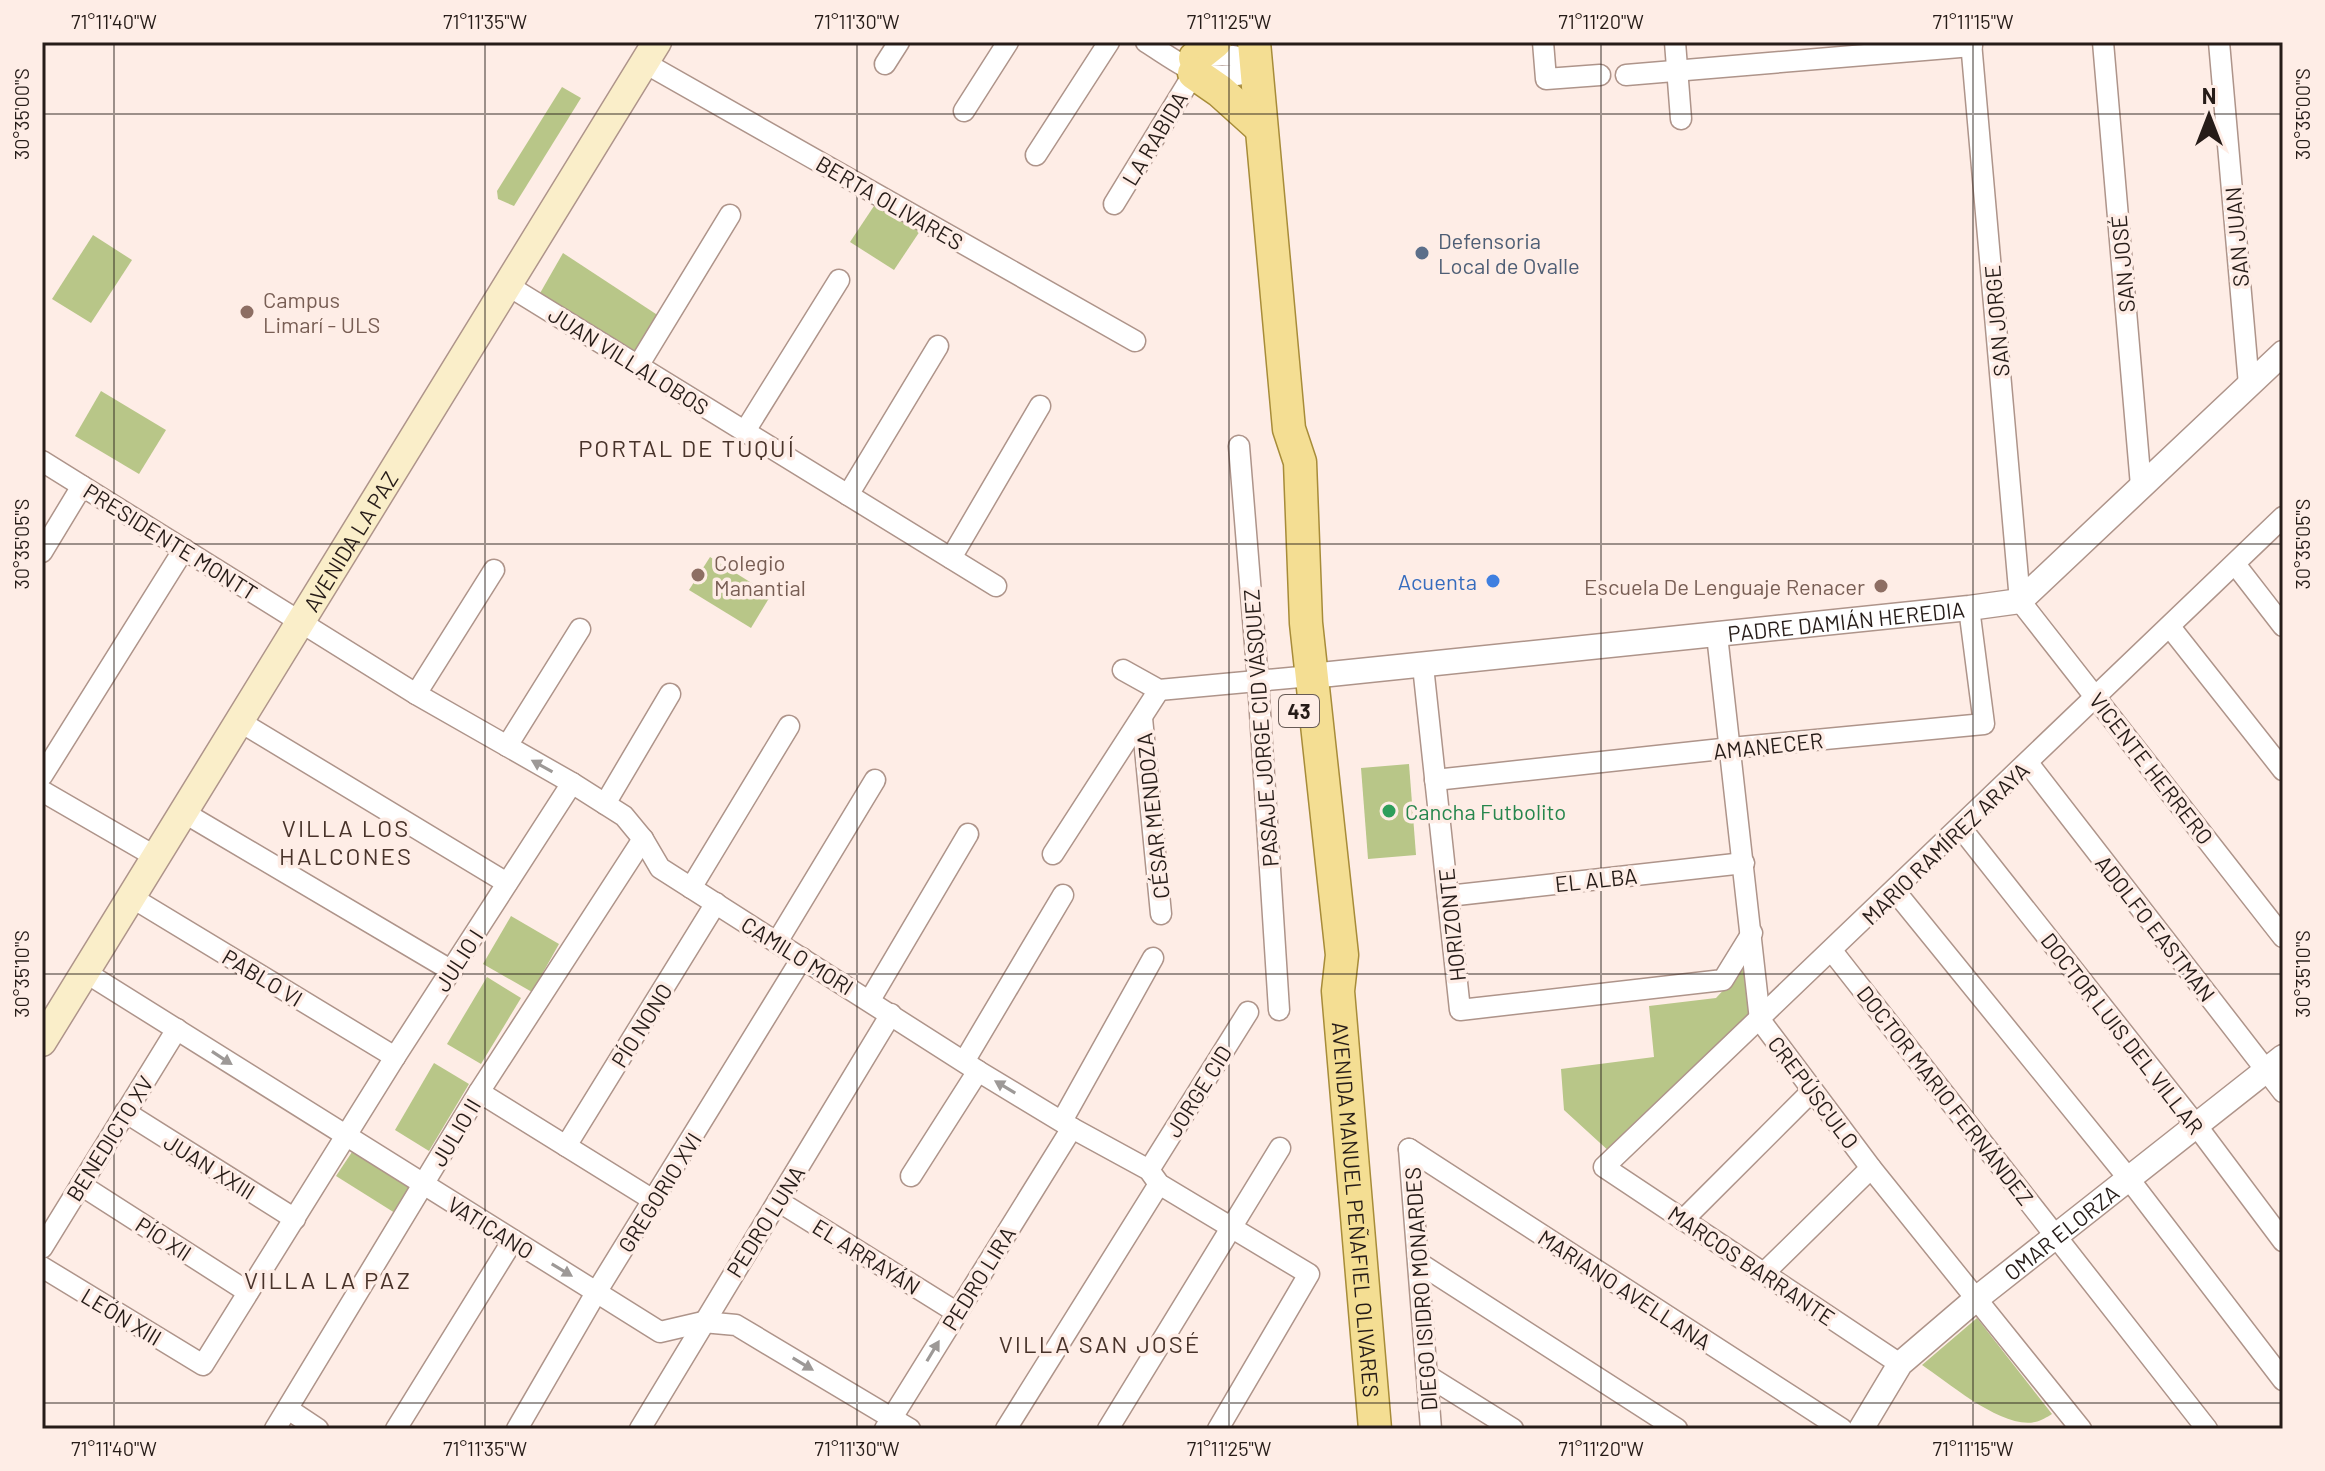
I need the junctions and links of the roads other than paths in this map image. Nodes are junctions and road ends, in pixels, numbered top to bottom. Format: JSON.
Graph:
{"nodes":[{"id":1,"x":899,"y":42,"type":"edge"},
{"id":2,"x":1008,"y":42,"type":"edge"},
{"id":3,"x":1109,"y":42,"type":"edge"},
{"id":4,"x":1146,"y":42,"type":"edge"},
{"id":5,"x":1543,"y":42,"type":"edge"},
{"id":6,"x":1675,"y":42,"type":"edge"},
{"id":7,"x":2103,"y":42,"type":"edge"},
{"id":8,"x":2219,"y":42,"type":"edge"},
{"id":9,"x":1972,"y":44,"type":"edge"},
{"id":10,"x":652,"y":48,"type":"edge"},
{"id":11,"x":1196,"y":59,"type":"edge"},
{"id":12,"x":1255,"y":59,"type":"edge"},
{"id":13,"x":885,"y":64,"type":"dead end"},
{"id":14,"x":1678,"y":71,"type":"junction"},
{"id":15,"x":1600,"y":75,"type":"dead end"},
{"id":16,"x":1626,"y":75,"type":"dead end"},
{"id":17,"x":964,"y":111,"type":"dead end"},
{"id":18,"x":1681,"y":119,"type":"dead end"},
{"id":19,"x":1260,"y":127,"type":"junction"},
{"id":20,"x":1036,"y":155,"type":"dead end"},
{"id":21,"x":1114,"y":204,"type":"dead end"},
{"id":22,"x":730,"y":215,"type":"dead end"},
{"id":23,"x":839,"y":280,"type":"dead end"},
{"id":24,"x":507,"y":285,"type":"junction"},
{"id":25,"x":1135,"y":341,"type":"dead end"},
{"id":26,"x":938,"y":346,"type":"dead end"},
{"id":27,"x":2283,"y":353,"type":"edge"},
{"id":28,"x":638,"y":366,"type":"junction"},
{"id":29,"x":2249,"y":385,"type":"junction"},
{"id":30,"x":1040,"y":406,"type":"dead end"},
{"id":31,"x":745,"y":431,"type":"junction"},
{"id":32,"x":1239,"y":446,"type":"dead end"},
{"id":33,"x":42,"y":461,"type":"edge"},
{"id":34,"x":82,"y":486,"type":"junction"},
{"id":35,"x":2141,"y":486,"type":"junction"},
{"id":36,"x":848,"y":495,"type":"junction"},
{"id":37,"x":2283,"y":517,"type":"edge"},
{"id":38,"x":184,"y":549,"type":"junction"},
{"id":39,"x":42,"y":552,"type":"edge"},
{"id":40,"x":951,"y":558,"type":"junction"},
{"id":41,"x":2235,"y":564,"type":"junction"},
{"id":42,"x":494,"y":570,"type":"dead end"},
{"id":43,"x":996,"y":586,"type":"dead end"},
{"id":44,"x":2020,"y":601,"type":"junction"},
{"id":45,"x":1969,"y":608,"type":"junction"},
{"id":46,"x":301,"y":621,"type":"junction"},
{"id":47,"x":2283,"y":626,"type":"edge"},
{"id":48,"x":2170,"y":627,"type":"junction"},
{"id":49,"x":580,"y":629,"type":"dead end"},
{"id":50,"x":1717,"y":635,"type":"junction"},
{"id":51,"x":1423,"y":666,"type":"junction"},
{"id":52,"x":1123,"y":670,"type":"dead end"},
{"id":53,"x":1303,"y":677,"type":"junction"},
{"id":54,"x":1258,"y":681,"type":"junction"},
{"id":55,"x":1159,"y":690,"type":"junction"},
{"id":56,"x":416,"y":694,"type":"junction"},
{"id":57,"x":670,"y":694,"type":"dead end"},
{"id":58,"x":2097,"y":697,"type":"junction"},
{"id":59,"x":1142,"y":718,"type":"junction"},
{"id":60,"x":239,"y":721,"type":"junction"},
{"id":61,"x":789,"y":726,"type":"dead end"},
{"id":62,"x":507,"y":746,"type":"junction"},
{"id":63,"x":1731,"y":748,"type":"junction"},
{"id":64,"x":2028,"y":763,"type":"junction"},
{"id":65,"x":2283,"y":770,"type":"edge"},
{"id":66,"x":42,"y":776,"type":"edge"},
{"id":67,"x":875,"y":780,"type":"dead end"},
{"id":68,"x":1435,"y":780,"type":"junction"},
{"id":69,"x":572,"y":783,"type":"junction"},
{"id":70,"x":42,"y":791,"type":"edge"},
{"id":71,"x":605,"y":804,"type":"junction"},
{"id":72,"x":183,"y":812,"type":"junction"},
{"id":73,"x":1961,"y":828,"type":"junction"},
{"id":74,"x":968,"y":834,"type":"dead end"},
{"id":75,"x":643,"y":839,"type":"junction"},
{"id":76,"x":1053,"y":854,"type":"dead end"},
{"id":77,"x":156,"y":857,"type":"junction"},
{"id":78,"x":1744,"y":863,"type":"junction"},
{"id":79,"x":507,"y":883,"type":"junction"},
{"id":80,"x":691,"y":888,"type":"junction"},
{"id":81,"x":1895,"y":891,"type":"junction"},
{"id":82,"x":1063,"y":895,"type":"dead end"},
{"id":83,"x":1448,"y":896,"type":"junction"},
{"id":84,"x":131,"y":897,"type":"junction"},
{"id":85,"x":716,"y":903,"type":"junction"},
{"id":86,"x":1161,"y":914,"type":"dead end"},
{"id":87,"x":1752,"y":933,"type":"junction"},
{"id":88,"x":2283,"y":937,"type":"edge"},
{"id":89,"x":777,"y":942,"type":"junction"},
{"id":90,"x":1832,"y":951,"type":"junction"},
{"id":91,"x":802,"y":958,"type":"junction"},
{"id":92,"x":1153,"y":958,"type":"dead end"},
{"id":93,"x":452,"y":971,"type":"junction"},
{"id":94,"x":85,"y":972,"type":"junction"},
{"id":95,"x":870,"y":1000,"type":"junction"},
{"id":96,"x":1279,"y":1010,"type":"dead end"},
{"id":97,"x":1248,"y":1012,"type":"dead end"},
{"id":98,"x":891,"y":1014,"type":"junction"},
{"id":99,"x":1760,"y":1020,"type":"junction"},
{"id":100,"x":177,"y":1029,"type":"junction"},
{"id":101,"x":42,"y":1042,"type":"edge"},
{"id":102,"x":395,"y":1057,"type":"junction"},
{"id":103,"x":2274,"y":1064,"type":"edge"},
{"id":104,"x":972,"y":1066,"type":"junction"},
{"id":105,"x":1812,"y":1091,"type":"junction"},
{"id":106,"x":479,"y":1092,"type":"junction"},
{"id":107,"x":2283,"y":1092,"type":"edge"},
{"id":108,"x":125,"y":1112,"type":"junction"},
{"id":109,"x":1067,"y":1124,"type":"junction"},
{"id":110,"x":2196,"y":1125,"type":"junction"},
{"id":111,"x":346,"y":1138,"type":"junction"},
{"id":112,"x":566,"y":1146,"type":"junction"},
{"id":113,"x":1280,"y":1148,"type":"dead end"},
{"id":114,"x":1409,"y":1149,"type":"joint"},
{"id":115,"x":1604,"y":1167,"type":"joint"},
{"id":116,"x":1871,"y":1168,"type":"junction"},
{"id":117,"x":911,"y":1176,"type":"dead end"},
{"id":118,"x":1154,"y":1177,"type":"junction"},
{"id":119,"x":2129,"y":1179,"type":"junction"},
{"id":120,"x":423,"y":1184,"type":"junction"},
{"id":121,"x":81,"y":1185,"type":"junction"},
{"id":122,"x":653,"y":1200,"type":"junction"},
{"id":123,"x":778,"y":1201,"type":"junction"},
{"id":124,"x":295,"y":1219,"type":"junction"},
{"id":125,"x":1683,"y":1220,"type":"junction"},
{"id":126,"x":1232,"y":1228,"type":"junction"},
{"id":127,"x":2056,"y":1236,"type":"junction"},
{"id":128,"x":513,"y":1240,"type":"junction"},
{"id":129,"x":2283,"y":1241,"type":"edge"},
{"id":130,"x":42,"y":1248,"type":"edge"},
{"id":131,"x":1419,"y":1263,"type":"junction"},
{"id":132,"x":42,"y":1267,"type":"edge"},
{"id":133,"x":1764,"y":1273,"type":"junction"},
{"id":134,"x":597,"y":1291,"type":"junction"},
{"id":135,"x":248,"y":1292,"type":"junction"},
{"id":136,"x":1976,"y":1299,"type":"junction"},
{"id":137,"x":956,"y":1312,"type":"junction"},
{"id":138,"x":703,"y":1322,"type":"junction"},
{"id":139,"x":1900,"y":1364,"type":"junction"},
{"id":140,"x":203,"y":1365,"type":"joint"},
{"id":141,"x":1428,"y":1376,"type":"junction"},
{"id":142,"x":2283,"y":1380,"type":"edge"},
{"id":143,"x":288,"y":1409,"type":"junction"},
{"id":144,"x":644,"y":1423,"type":"edge"},
{"id":145,"x":888,"y":1423,"type":"edge"},
{"id":146,"x":275,"y":1429,"type":"edge"},
{"id":147,"x":318,"y":1429,"type":"edge"},
{"id":148,"x":396,"y":1429,"type":"edge"},
{"id":149,"x":517,"y":1429,"type":"edge"},
{"id":150,"x":666,"y":1429,"type":"edge"},
{"id":151,"x":910,"y":1429,"type":"edge"},
{"id":152,"x":1006,"y":1429,"type":"edge"},
{"id":153,"x":1108,"y":1429,"type":"edge"},
{"id":154,"x":1218,"y":1429,"type":"edge"},
{"id":155,"x":1375,"y":1429,"type":"edge"},
{"id":156,"x":1431,"y":1429,"type":"edge"},
{"id":157,"x":1513,"y":1429,"type":"edge"},
{"id":158,"x":1677,"y":1429,"type":"edge"},
{"id":159,"x":1842,"y":1429,"type":"edge"},
{"id":160,"x":1861,"y":1429,"type":"edge"},
{"id":161,"x":2081,"y":1429,"type":"edge"},
{"id":162,"x":2207,"y":1429,"type":"edge"}],
"edges":[{"from":1,"to":13,"type":"street"},
{"from":2,"to":17,"type":"street"},
{"from":3,"to":20,"type":"street"},
{"from":4,"to":11,"type":"street"},
{"from":5,"to":15,"type":"street"},
{"from":6,"to":14,"type":"street"},
{"from":7,"to":35,"type":"street","name":"SAN JOSÉ"},
{"from":8,"to":29,"type":"street","name":"SAN JUAN"},
{"from":9,"to":14,"type":"street"},
{"from":9,"to":44,"type":"street","name":"SAN JORGE"},
{"from":10,"to":24,"type":"main road","name":"AVENIDA LA PAZ"},
{"from":10,"to":25,"type":"street","name":"BERTA OLIVARES"},
{"from":11,"to":12,"type":"street"},
{"from":11,"to":19,"type":"main road"},
{"from":11,"to":21,"type":"street","name":"LA RABIDA"},
{"from":12,"to":19,"type":"main road","name":"AVENIDA MANUEL PEÑAFIEL OLIVARES","number":"43"},
{"from":14,"to":16,"type":"street"},
{"from":14,"to":18,"type":"street"},
{"from":19,"to":53,"type":"main road","name":"AVENIDA MANUEL PEÑAFIEL OLIVARES","number":"43"},
{"from":22,"to":28,"type":"street"},
{"from":23,"to":31,"type":"street"},
{"from":24,"to":28,"type":"street","name":"JUAN VILLALOBOS"},
{"from":24,"to":46,"type":"main road","name":"AVENIDA LA PAZ"},
{"from":26,"to":36,"type":"street"},
{"from":27,"to":29,"type":"street"},
{"from":28,"to":31,"type":"street","name":"JUAN VILLALOBOS"},
{"from":29,"to":35,"type":"street"},
{"from":30,"to":40,"type":"street"},
{"from":31,"to":36,"type":"street","name":"JUAN VILLALOBOS"},
{"from":32,"to":54,"type":"street","name":"PASAJE JORGE CID VÁSQUEZ"},
{"from":33,"to":34,"type":"street","name":"PRESIDENTE MONTT"},
{"from":34,"to":38,"type":"street","name":"PRESIDENTE MONTT"},
{"from":34,"to":39,"type":"street"},
{"from":35,"to":44,"type":"street"},
{"from":36,"to":40,"type":"street","name":"JUAN VILLALOBOS"},
{"from":37,"to":41,"type":"street","name":"MARIO RAMÍREZ ARAYA"},
{"from":38,"to":46,"type":"street","name":"PRESIDENTE MONTT"},
{"from":38,"to":66,"type":"street"},
{"from":40,"to":43,"type":"street","name":"JUAN VILLALOBOS"},
{"from":41,"to":47,"type":"street"},
{"from":41,"to":48,"type":"street","name":"MARIO RAMÍREZ ARAYA"},
{"from":42,"to":56,"type":"street"},
{"from":44,"to":45,"type":"street","name":"PADRE DAMIÁN HEREDIA"},
{"from":44,"to":58,"type":"street","name":"VICENTE HERRERO"},
{"from":45,"to":50,"type":"street","name":"PADRE DAMIÁN HEREDIA"},
{"from":45,"to":63,"type":"street","name":"AMANECER"},
{"from":46,"to":56,"type":"street","name":"CAMILO MORI"},
{"from":46,"to":60,"type":"main road","name":"AVENIDA LA PAZ"},
{"from":48,"to":58,"type":"street","name":"MARIO RAMÍREZ ARAYA"},
{"from":48,"to":65,"type":"street"},
{"from":49,"to":62,"type":"street"},
{"from":50,"to":51,"type":"street","name":"PADRE DAMIÁN HEREDIA"},
{"from":50,"to":63,"type":"street","name":"CREPÚSCULO"},
{"from":51,"to":53,"type":"street","name":"PADRE DAMIÁN HEREDIA"},
{"from":51,"to":68,"type":"street","name":"HORIZONTE"},
{"from":52,"to":55,"type":"street"},
{"from":53,"to":54,"type":"street"},
{"from":53,"to":155,"type":"main road","name":"AVENIDA MANUEL PEÑAFIEL OLIVARES","number":"43"},
{"from":54,"to":55,"type":"street"},
{"from":54,"to":96,"type":"street","name":"PASAJE JORGE CID VÁSQUEZ"},
{"from":55,"to":59,"type":"street"},
{"from":56,"to":62,"type":"street","name":"CAMILO MORI"},
{"from":57,"to":71,"type":"street"},
{"from":58,"to":64,"type":"street","name":"MARIO RAMÍREZ ARAYA"},
{"from":58,"to":88,"type":"street","name":"VICENTE HERRERO"},
{"from":59,"to":76,"type":"street"},
{"from":59,"to":86,"type":"street","name":"CÉSAR MENDOZA"},
{"from":60,"to":72,"type":"main road","name":"AVENIDA LA PAZ"},
{"from":60,"to":79,"type":"street"},
{"from":61,"to":80,"type":"street"},
{"from":69,"to":62,"type":"street","name":"CAMILO MORI","one_way":true},
{"from":63,"to":68,"type":"street","name":"AMANECER"},
{"from":63,"to":78,"type":"street","name":"CREPÚSCULO"},
{"from":64,"to":73,"type":"street","name":"MARIO RAMÍREZ ARAYA"},
{"from":64,"to":103,"type":"street","name":"ADOLFO EASTMAN"},
{"from":67,"to":89,"type":"street"},
{"from":68,"to":83,"type":"street","name":"HORIZONTE"},
{"from":69,"to":71,"type":"street","name":"CAMILO MORI"},
{"from":69,"to":79,"type":"street","name":"JULIO I"},
{"from":70,"to":77,"type":"street"},
{"from":71,"to":75,"type":"street","name":"CAMILO MORI"},
{"from":72,"to":77,"type":"main road","name":"AVENIDA LA PAZ"},
{"from":72,"to":93,"type":"street"},
{"from":73,"to":81,"type":"street","name":"MARIO RAMÍREZ ARAYA"},
{"from":73,"to":110,"type":"street","name":"DOCTOR LUIS DEL VILLAR"},
{"from":74,"to":95,"type":"street"},
{"from":75,"to":80,"type":"street","name":"CAMILO MORI"},
{"from":75,"to":106,"type":"street","name":"JULIO II"},
{"from":77,"to":84,"type":"main road","name":"AVENIDA LA PAZ"},
{"from":78,"to":83,"type":"street","name":"EL ALBA"},
{"from":78,"to":87,"type":"street","name":"CREPÚSCULO"},
{"from":79,"to":93,"type":"street","name":"JULIO I"},
{"from":80,"to":85,"type":"street","name":"CAMILO MORI"},
{"from":81,"to":90,"type":"street","name":"MARIO RAMÍREZ ARAYA"},
{"from":81,"to":119,"type":"street"},
{"from":82,"to":104,"type":"street"},
{"from":83,"to":87,"type":"street","name":"HORIZONTE"},
{"from":84,"to":94,"type":"main road","name":"AVENIDA LA PAZ"},
{"from":84,"to":102,"type":"street","name":"PABLO VI"},
{"from":85,"to":89,"type":"street","name":"CAMILO MORI"},
{"from":85,"to":112,"type":"street","name":"PÍO NONO"},
{"from":87,"to":99,"type":"street","name":"CREPÚSCULO"},
{"from":89,"to":91,"type":"street","name":"CAMILO MORI"},
{"from":90,"to":99,"type":"street","name":"MARIO RAMÍREZ ARAYA"},
{"from":90,"to":127,"type":"street","name":"DOCTOR MARIO FERNÁNDEZ"},
{"from":91,"to":95,"type":"street","name":"CAMILO MORI"},
{"from":91,"to":122,"type":"street","name":"GREGORIO XVI"},
{"from":92,"to":109,"type":"street","name":"PEDRO LIRA"},
{"from":93,"to":102,"type":"street","name":"JULIO I"},
{"from":94,"to":100,"type":"street","name":"VATICANO"},
{"from":94,"to":101,"type":"main road","name":"AVENIDA LA PAZ"},
{"from":95,"to":98,"type":"street","name":"CAMILO MORI"},
{"from":97,"to":118,"type":"street","name":"JORGE CID"},
{"from":98,"to":104,"type":"street","name":"CAMILO MORI"},
{"from":98,"to":123,"type":"street","name":"PEDRO LUNA"},
{"from":99,"to":105,"type":"street","name":"CREPÚSCULO"},
{"from":99,"to":115,"type":"street","name":"MARIO RAMÍREZ ARAYA"},
{"from":100,"to":108,"type":"street","name":"BENEDICTO XV"},
{"from":100,"to":111,"type":"street","name":"VATICANO","one_way":true},
{"from":102,"to":111,"type":"street","name":"JULIO I"},
{"from":103,"to":107,"type":"street","name":"ADOLFO EASTMAN"},
{"from":103,"to":110,"type":"street","name":"OMAR ELORZA"},
{"from":109,"to":104,"type":"street","name":"CAMILO MORI","one_way":true},
{"from":104,"to":117,"type":"street"},
{"from":105,"to":116,"type":"street","name":"CREPÚSCULO"},
{"from":105,"to":125,"type":"street"},
{"from":106,"to":112,"type":"street"},
{"from":106,"to":120,"type":"street","name":"JULIO II"},
{"from":108,"to":121,"type":"street","name":"BENEDICTO XV"},
{"from":108,"to":124,"type":"street","name":"JUAN XXIII"},
{"from":109,"to":118,"type":"street","name":"CAMILO MORI"},
{"from":109,"to":137,"type":"street","name":"PEDRO LIRA"},
{"from":110,"to":119,"type":"street","name":"OMAR ELORZA"},
{"from":110,"to":129,"type":"street","name":"DOCTOR LUIS DEL VILLAR"},
{"from":111,"to":120,"type":"street","name":"VATICANO"},
{"from":111,"to":124,"type":"street","name":"JULIO I"},
{"from":112,"to":122,"type":"street"},
{"from":113,"to":126,"type":"street"},
{"from":114,"to":131,"type":"street","name":"DIEGO ISIDRO MONARDES"},
{"from":114,"to":159,"type":"street","name":"MARIANO AVELLANA"},
{"from":115,"to":125,"type":"street","name":"MARCOS BARRANTE"},
{"from":116,"to":133,"type":"street"},
{"from":116,"to":136,"type":"street","name":"CREPÚSCULO"},
{"from":118,"to":126,"type":"street","name":"CAMILO MORI"},
{"from":118,"to":152,"type":"street","name":"JORGE CID"},
{"from":119,"to":127,"type":"street","name":"OMAR ELORZA"},
{"from":119,"to":142,"type":"street"},
{"from":120,"to":128,"type":"street","name":"VATICANO"},
{"from":120,"to":143,"type":"street","name":"JULIO II"},
{"from":121,"to":130,"type":"street","name":"BENEDICTO XV"},
{"from":121,"to":135,"type":"street","name":"PÍO XII"},
{"from":122,"to":134,"type":"street","name":"GREGORIO XVI"},
{"from":123,"to":137,"type":"street","name":"EL ARRAYÁN"},
{"from":123,"to":138,"type":"street","name":"PEDRO LUNA"},
{"from":124,"to":135,"type":"street","name":"JULIO I"},
{"from":125,"to":133,"type":"street","name":"MARCOS BARRANTE"},
{"from":126,"to":153,"type":"street"},
{"from":126,"to":154,"type":"street","name":"CAMILO MORI"},
{"from":127,"to":136,"type":"street","name":"OMAR ELORZA"},
{"from":127,"to":162,"type":"street","name":"DOCTOR MARIO FERNÁNDEZ"},
{"from":128,"to":134,"type":"street","name":"VATICANO","one_way":true},
{"from":128,"to":148,"type":"street"},
{"from":131,"to":141,"type":"street","name":"DIEGO ISIDRO MONARDES"},
{"from":131,"to":158,"type":"street"},
{"from":132,"to":140,"type":"street","name":"LEÓN XIII"},
{"from":133,"to":139,"type":"street","name":"MARCOS BARRANTE"},
{"from":134,"to":138,"type":"street","name":"VATICANO"},
{"from":134,"to":149,"type":"street","name":"GREGORIO XVI"},
{"from":135,"to":140,"type":"street","name":"JULIO I"},
{"from":136,"to":139,"type":"street","name":"OMAR ELORZA"},
{"from":136,"to":161,"type":"street","name":"CREPÚSCULO"},
{"from":145,"to":137,"type":"street","name":"PEDRO LIRA","one_way":true},
{"from":138,"to":144,"type":"street","name":"PEDRO LUNA"},
{"from":138,"to":145,"type":"street","name":"VATICANO","one_way":true},
{"from":139,"to":160,"type":"street","name":"OMAR ELORZA"},
{"from":141,"to":156,"type":"street","name":"DIEGO ISIDRO MONARDES"},
{"from":141,"to":157,"type":"street"},
{"from":143,"to":146,"type":"street","name":"JULIO II"},
{"from":143,"to":147,"type":"street"},
{"from":144,"to":150,"type":"street"},
{"from":145,"to":151,"type":"street","name":"VATICANO"}]}
